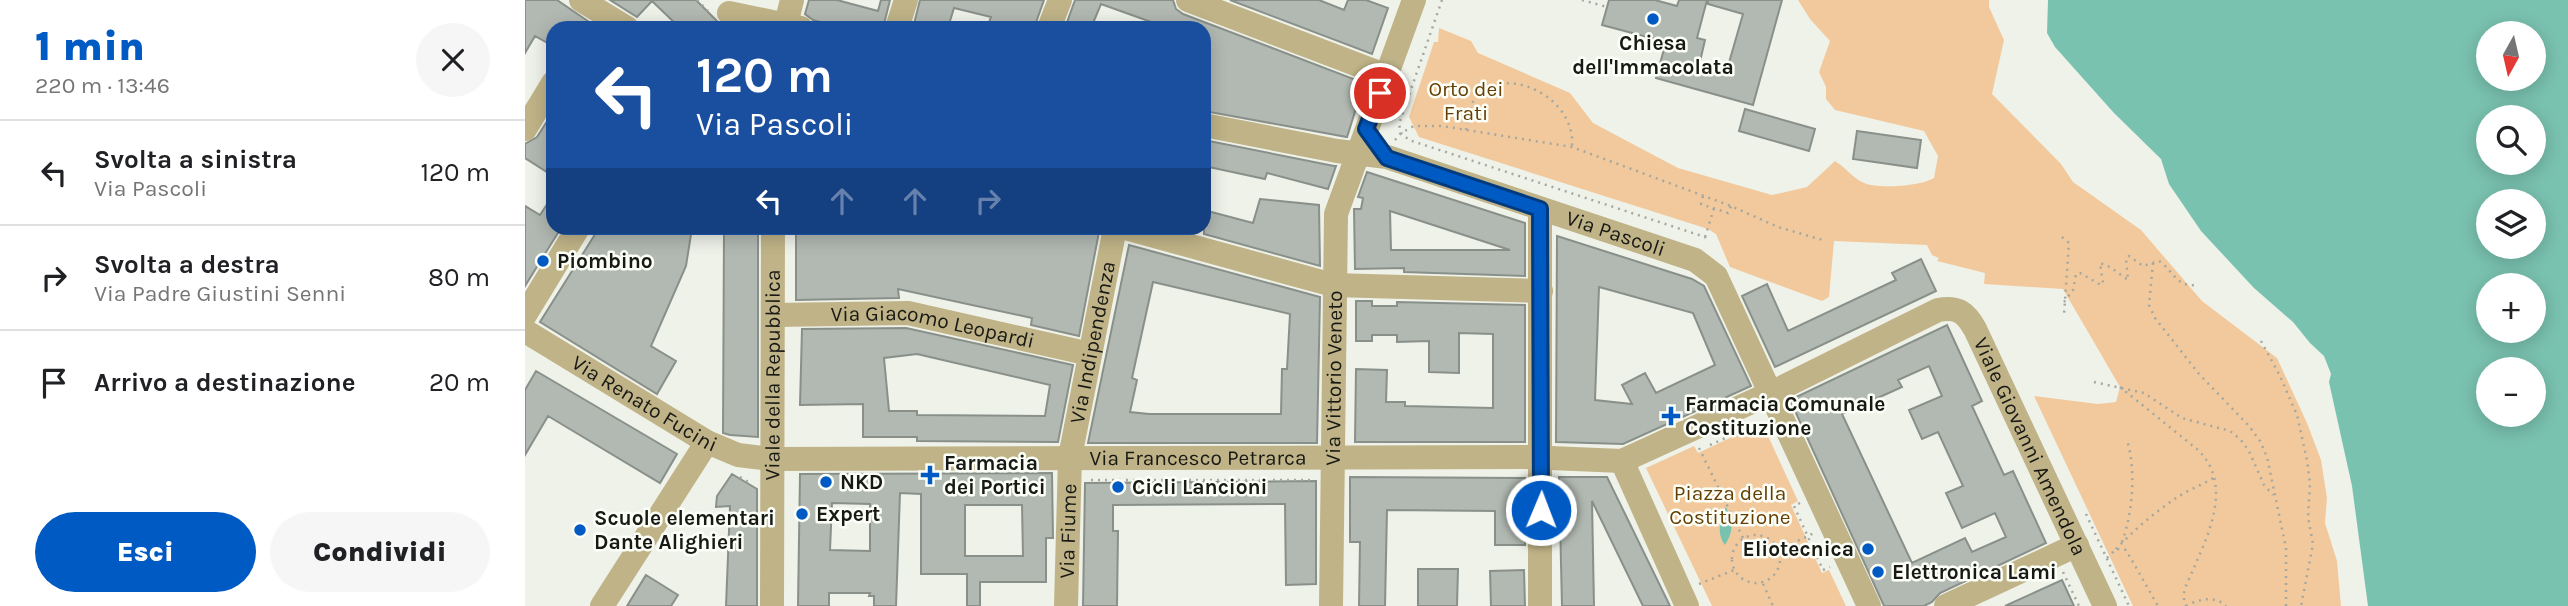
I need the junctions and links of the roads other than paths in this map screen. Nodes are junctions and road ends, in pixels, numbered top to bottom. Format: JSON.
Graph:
{"nodes":[{"id":1,"x":792,"y":0,"type":"edge"},
{"id":2,"x":906,"y":0,"type":"edge"},
{"id":3,"x":1060,"y":0,"type":"edge"},
{"id":4,"x":1188,"y":0,"type":"edge"},
{"id":5,"x":1414,"y":0,"type":"edge"},
{"id":6,"x":588,"y":13,"type":"edge"},
{"id":7,"x":729,"y":14,"type":"edge"},
{"id":8,"x":609,"y":21,"type":"edge"},
{"id":9,"x":762,"y":21,"type":"edge"},
{"id":10,"x":790,"y":21,"type":"edge"},
{"id":11,"x":899,"y":21,"type":"edge"},
{"id":12,"x":1052,"y":21,"type":"edge"},
{"id":13,"x":1387,"y":76,"type":"junction"},
{"id":14,"x":546,"y":94,"type":"edge"},
{"id":15,"x":1211,"y":126,"type":"edge"},
{"id":16,"x":525,"y":129,"type":"edge"},
{"id":17,"x":1366,"y":129,"type":"junction"},
{"id":18,"x":1357,"y":154,"type":"junction"},
{"id":19,"x":1387,"y":158,"type":"junction"},
{"id":20,"x":1540,"y":209,"type":"junction"},
{"id":21,"x":574,"y":235,"type":"edge"},
{"id":22,"x":773,"y":235,"type":"edge"},
{"id":23,"x":1114,"y":235,"type":"edge"},
{"id":24,"x":1151,"y":235,"type":"edge"},
{"id":25,"x":1333,"y":285,"type":"junction"},
{"id":26,"x":1541,"y":291,"type":"junction"},
{"id":27,"x":525,"y":315,"type":"edge"},
{"id":28,"x":773,"y":315,"type":"junction"},
{"id":29,"x":525,"y":331,"type":"edge"},
{"id":30,"x":1090,"y":354,"type":"junction"},
{"id":31,"x":1771,"y":393,"type":"junction"},
{"id":32,"x":707,"y":442,"type":"junction"},
{"id":33,"x":1070,"y":457,"type":"junction"},
{"id":34,"x":1332,"y":457,"type":"junction"},
{"id":35,"x":1542,"y":457,"type":"junction"},
{"id":36,"x":772,"y":459,"type":"junction"},
{"id":37,"x":1622,"y":461,"type":"junction"},
{"id":38,"x":2077,"y":545,"type":"junction"},
{"id":39,"x":602,"y":606,"type":"edge"},
{"id":40,"x":772,"y":606,"type":"edge"},
{"id":41,"x":1066,"y":606,"type":"edge"},
{"id":42,"x":1331,"y":606,"type":"edge"},
{"id":43,"x":1541,"y":606,"type":"edge"},
{"id":44,"x":1687,"y":606,"type":"edge"},
{"id":45,"x":1870,"y":606,"type":"edge"},
{"id":46,"x":1946,"y":606,"type":"edge"},
{"id":47,"x":2105,"y":606,"type":"edge"}],
"edges":[{"from":1,"to":10,"type":"street"},
{"from":2,"to":11,"type":"street"},
{"from":3,"to":12,"type":"street"},
{"from":4,"to":13,"type":"street"},
{"from":5,"to":13,"type":"street","name":"Via Vittorio Veneto"},
{"from":6,"to":8,"type":"street"},
{"from":7,"to":9,"type":"street"},
{"from":13,"to":17,"type":"street","name":"Via Vittorio Veneto"},
{"from":14,"to":16,"type":"street"},
{"from":15,"to":18,"type":"street","name":"Via Pascoli"},
{"from":17,"to":18,"type":"street","name":"Via Vittorio Veneto"},
{"from":17,"to":19,"type":"street"},
{"from":18,"to":19,"type":"street","name":"Via Pascoli"},
{"from":18,"to":25,"type":"street","name":"Via Vittorio Veneto"},
{"from":19,"to":20,"type":"street","name":"Via Pascoli"},
{"from":20,"to":26,"type":"street"},
{"from":20,"to":31,"type":"street","name":"Via Pascoli"},
{"from":21,"to":27,"type":"street"},
{"from":22,"to":28,"type":"street","name":"Viale della Repubblica"},
{"from":23,"to":30,"type":"street","name":"Via Indipendenza"},
{"from":24,"to":25,"type":"street"},
{"from":25,"to":26,"type":"street"},
{"from":25,"to":34,"type":"street","name":"Via Vittorio Veneto"},
{"from":26,"to":35,"type":"street"},
{"from":28,"to":30,"type":"street","name":"Via Giacomo Leopardi"},
{"from":28,"to":36,"type":"street","name":"Viale della Repubblica"},
{"from":29,"to":32,"type":"street","name":"Via Renato Fucini"},
{"from":30,"to":33,"type":"street","name":"Via Indipendenza"},
{"from":31,"to":37,"type":"street"},
{"from":31,"to":38,"type":"street","name":"Viale Giovanni Amendola"},
{"from":31,"to":45,"type":"street"},
{"from":32,"to":36,"type":"street","name":"Via Renato Fucini"},
{"from":32,"to":39,"type":"street"},
{"from":33,"to":34,"type":"street","name":"Via Francesco Petrarca"},
{"from":33,"to":36,"type":"street","name":"Via Francesco Petrarca"},
{"from":33,"to":41,"type":"street","name":"Via Fiume"},
{"from":34,"to":35,"type":"street","name":"Via Francesco Petrarca"},
{"from":34,"to":42,"type":"street","name":"Via Vittorio Veneto"},
{"from":35,"to":37,"type":"street","name":"Via Francesco Petrarca"},
{"from":35,"to":43,"type":"street"},
{"from":36,"to":40,"type":"street","name":"Viale della Repubblica"},
{"from":37,"to":44,"type":"street"},
{"from":38,"to":46,"type":"street"},
{"from":38,"to":47,"type":"street","name":"Viale Giovanni Amendola"}]}
